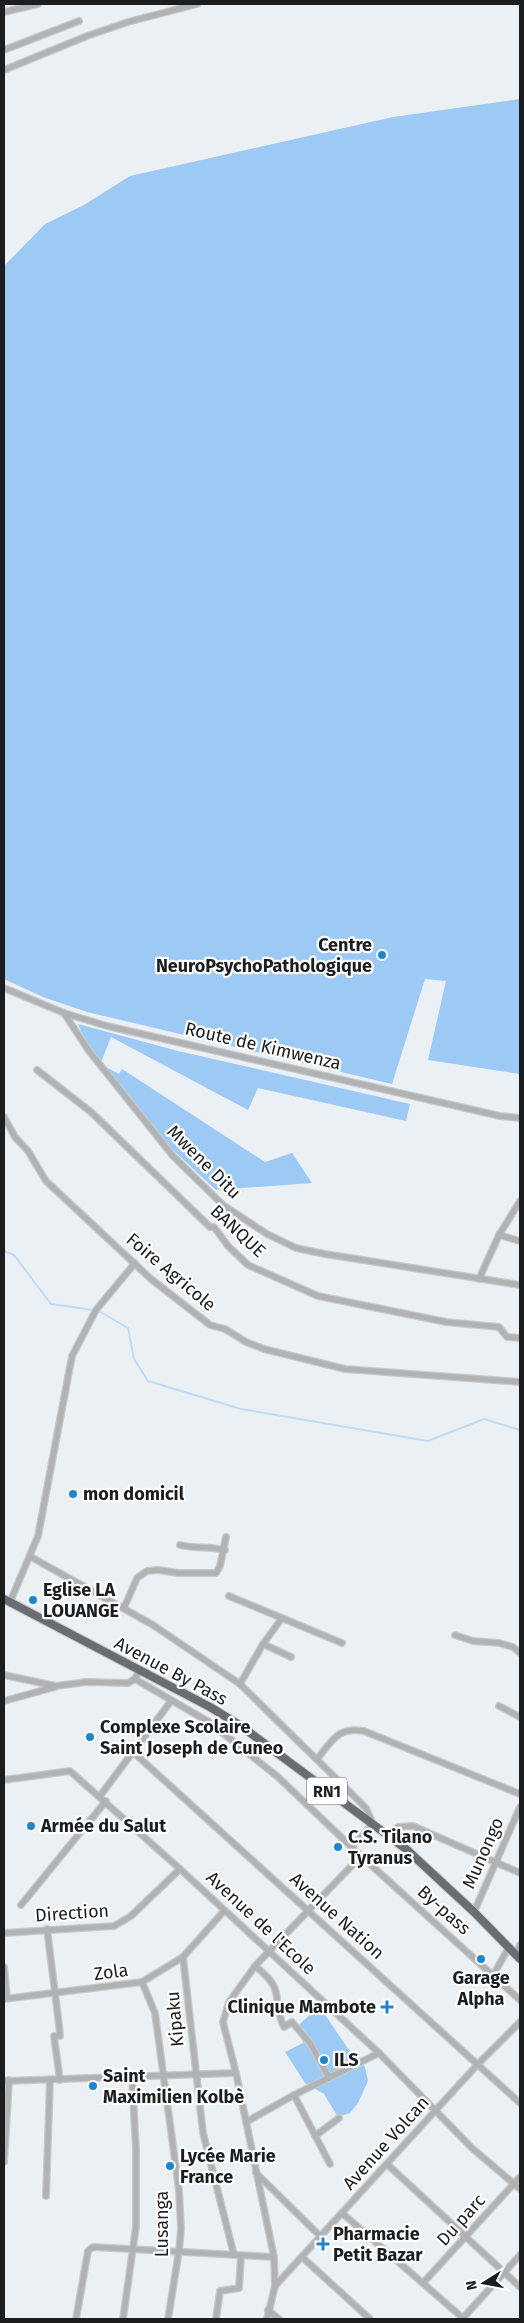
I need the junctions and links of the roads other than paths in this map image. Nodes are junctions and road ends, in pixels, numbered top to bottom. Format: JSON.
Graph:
{"nodes":[{"id":1,"x":38,"y":4,"type":"edge"},
{"id":2,"x":197,"y":4,"type":"edge"},
{"id":3,"x":4,"y":12,"type":"edge"},
{"id":4,"x":79,"y":21,"type":"dead end"},
{"id":5,"x":4,"y":50,"type":"edge"},
{"id":6,"x":4,"y":70,"type":"edge"},
{"id":7,"x":4,"y":988,"type":"edge"},
{"id":8,"x":64,"y":1013,"type":"junction"},
{"id":9,"x":37,"y":1070,"type":"dead end"},
{"id":10,"x":4,"y":1117,"type":"edge"},
{"id":11,"x":520,"y":1118,"type":"edge"},
{"id":12,"x":520,"y":1201,"type":"edge"},
{"id":13,"x":499,"y":1235,"type":"junction"},
{"id":14,"x":520,"y":1241,"type":"edge"},
{"id":15,"x":135,"y":1263,"type":"junction"},
{"id":16,"x":479,"y":1279,"type":"junction"},
{"id":17,"x":520,"y":1285,"type":"edge"},
{"id":18,"x":520,"y":1338,"type":"edge"},
{"id":19,"x":520,"y":1382,"type":"edge"},
{"id":20,"x":226,"y":1537,"type":"dead end"},
{"id":21,"x":180,"y":1545,"type":"dead end"},
{"id":22,"x":225,"y":1550,"type":"junction"},
{"id":23,"x":31,"y":1557,"type":"junction"},
{"id":24,"x":229,"y":1596,"type":"dead end"},
{"id":25,"x":7,"y":1600,"type":"edge"},
{"id":26,"x":124,"y":1608,"type":"junction"},
{"id":27,"x":282,"y":1618,"type":"junction"},
{"id":28,"x":455,"y":1635,"type":"dead end"},
{"id":29,"x":342,"y":1643,"type":"dead end"},
{"id":30,"x":264,"y":1644,"type":"junction"},
{"id":31,"x":520,"y":1653,"type":"edge"},
{"id":32,"x":290,"y":1657,"type":"dead end"},
{"id":33,"x":139,"y":1671,"type":"junction"},
{"id":34,"x":4,"y":1676,"type":"edge"},
{"id":35,"x":135,"y":1679,"type":"junction"},
{"id":36,"x":240,"y":1684,"type":"junction"},
{"id":37,"x":56,"y":1686,"type":"junction"},
{"id":38,"x":4,"y":1701,"type":"edge"},
{"id":39,"x":171,"y":1701,"type":"junction"},
{"id":40,"x":499,"y":1706,"type":"dead end"},
{"id":41,"x":520,"y":1717,"type":"edge"},
{"id":42,"x":133,"y":1752,"type":"junction"},
{"id":43,"x":317,"y":1759,"type":"junction"},
{"id":44,"x":4,"y":1780,"type":"edge"},
{"id":45,"x":520,"y":1794,"type":"edge"},
{"id":46,"x":100,"y":1796,"type":"junction"},
{"id":47,"x":106,"y":1801,"type":"junction"},
{"id":48,"x":520,"y":1807,"type":"edge"},
{"id":49,"x":373,"y":1824,"type":"junction"},
{"id":50,"x":390,"y":1836,"type":"junction"},
{"id":51,"x":352,"y":1846,"type":"junction"},
{"id":52,"x":361,"y":1856,"type":"junction"},
{"id":53,"x":496,"y":1864,"type":"junction"},
{"id":54,"x":180,"y":1868,"type":"junction"},
{"id":55,"x":520,"y":1873,"type":"edge"},
{"id":56,"x":21,"y":1905,"type":"dead end"},
{"id":57,"x":224,"y":1911,"type":"junction"},
{"id":58,"x":310,"y":1911,"type":"junction"},
{"id":59,"x":474,"y":1912,"type":"junction"},
{"id":60,"x":47,"y":1929,"type":"junction"},
{"id":61,"x":4,"y":1933,"type":"edge"},
{"id":62,"x":520,"y":1945,"type":"edge"},
{"id":63,"x":509,"y":1947,"type":"junction"},
{"id":64,"x":268,"y":1951,"type":"junction"},
{"id":65,"x":518,"y":1956,"type":"edge"},
{"id":66,"x":183,"y":1957,"type":"junction"},
{"id":67,"x":255,"y":1966,"type":"junction"},
{"id":68,"x":4,"y":1967,"type":"edge"},
{"id":69,"x":494,"y":1974,"type":"junction"},
{"id":70,"x":142,"y":1982,"type":"junction"},
{"id":71,"x":55,"y":1992,"type":"junction"},
{"id":72,"x":5,"y":1999,"type":"edge"},
{"id":73,"x":520,"y":2000,"type":"edge"},
{"id":74,"x":520,"y":2022,"type":"edge"},
{"id":75,"x":379,"y":2053,"type":"junction"},
{"id":76,"x":478,"y":2064,"type":"junction"},
{"id":77,"x":236,"y":2073,"type":"junction"},
{"id":78,"x":195,"y":2074,"type":"junction"},
{"id":79,"x":163,"y":2075,"type":"junction"},
{"id":80,"x":132,"y":2078,"type":"junction"},
{"id":81,"x":329,"y":2078,"type":"junction"},
{"id":82,"x":7,"y":2080,"type":"edge"},
{"id":83,"x":50,"y":2080,"type":"junction"},
{"id":84,"x":60,"y":2080,"type":"junction"},
{"id":85,"x":294,"y":2095,"type":"junction"},
{"id":86,"x":520,"y":2103,"type":"edge"},
{"id":87,"x":436,"y":2110,"type":"junction"},
{"id":88,"x":340,"y":2118,"type":"dead end"},
{"id":89,"x":246,"y":2122,"type":"junction"},
{"id":90,"x":315,"y":2136,"type":"junction"},
{"id":91,"x":4,"y":2162,"type":"edge"},
{"id":92,"x":330,"y":2164,"type":"dead end"},
{"id":93,"x":388,"y":2164,"type":"junction"},
{"id":94,"x":256,"y":2173,"type":"junction"},
{"id":95,"x":520,"y":2177,"type":"edge"},
{"id":96,"x":515,"y":2184,"type":"junction"},
{"id":97,"x":520,"y":2188,"type":"edge"},
{"id":98,"x":46,"y":2196,"type":"dead end"},
{"id":99,"x":342,"y":2213,"type":"junction"},
{"id":100,"x":320,"y":2237,"type":"junction"},
{"id":101,"x":465,"y":2237,"type":"junction"},
{"id":102,"x":134,"y":2248,"type":"junction"},
{"id":103,"x":179,"y":2252,"type":"junction"},
{"id":104,"x":520,"y":2255,"type":"edge"},
{"id":105,"x":238,"y":2256,"type":"junction"},
{"id":106,"x":274,"y":2257,"type":"junction"},
{"id":107,"x":302,"y":2257,"type":"junction"},
{"id":108,"x":504,"y":2272,"type":"junction"},
{"id":109,"x":423,"y":2283,"type":"junction"},
{"id":110,"x":275,"y":2286,"type":"junction"},
{"id":111,"x":520,"y":2287,"type":"edge"},
{"id":112,"x":268,"y":2310,"type":"junction"},
{"id":113,"x":76,"y":2319,"type":"edge"},
{"id":114,"x":123,"y":2319,"type":"edge"},
{"id":115,"x":168,"y":2319,"type":"edge"},
{"id":116,"x":216,"y":2319,"type":"edge"},
{"id":117,"x":267,"y":2319,"type":"edge"},
{"id":118,"x":279,"y":2319,"type":"edge"},
{"id":119,"x":370,"y":2319,"type":"edge"},
{"id":120,"x":464,"y":2319,"type":"edge"}],
"edges":[{"from":1,"to":3,"type":"street"},
{"from":2,"to":6,"type":"street"},
{"from":4,"to":5,"type":"street"},
{"from":7,"to":8,"type":"street","name":"Route de Kimwenza"},
{"from":8,"to":11,"type":"street","name":"Route de Kimwenza"},
{"from":8,"to":16,"type":"street","name":"Mwene Ditu"},
{"from":9,"to":18,"type":"street","name":"BANQUE"},
{"from":10,"to":15,"type":"street","name":"Foire Agricole"},
{"from":12,"to":13,"type":"street"},
{"from":13,"to":14,"type":"street"},
{"from":13,"to":16,"type":"street"},
{"from":15,"to":19,"type":"street","name":"Foire Agricole"},
{"from":15,"to":23,"type":"street"},
{"from":16,"to":17,"type":"street","name":"Mwene Ditu"},
{"from":20,"to":22,"type":"street"},
{"from":21,"to":22,"type":"street"},
{"from":22,"to":26,"type":"street"},
{"from":23,"to":25,"type":"street"},
{"from":23,"to":26,"type":"street"},
{"from":24,"to":27,"type":"street"},
{"from":25,"to":33,"type":"highway","name":"Avenue By Pass","number":"RN1"},
{"from":26,"to":36,"type":"street"},
{"from":27,"to":29,"type":"street"},
{"from":27,"to":30,"type":"street"},
{"from":28,"to":31,"type":"street"},
{"from":30,"to":32,"type":"street"},
{"from":30,"to":36,"type":"street"},
{"from":33,"to":35,"type":"street"},
{"from":33,"to":49,"type":"highway","name":"Avenue By Pass","number":"RN1"},
{"from":34,"to":37,"type":"street"},
{"from":35,"to":37,"type":"street"},
{"from":35,"to":39,"type":"street","name":"By-pass"},
{"from":36,"to":43,"type":"street"},
{"from":37,"to":38,"type":"street"},
{"from":39,"to":42,"type":"street"},
{"from":39,"to":51,"type":"street","name":"By-pass"},
{"from":40,"to":41,"type":"street"},
{"from":42,"to":46,"type":"street"},
{"from":42,"to":58,"type":"street","name":"Avenue Nation"},
{"from":43,"to":45,"type":"street"},
{"from":43,"to":49,"type":"street"},
{"from":44,"to":46,"type":"street","name":"Avenue de l'Ecole"},
{"from":46,"to":47,"type":"street","name":"Avenue de l'Ecole"},
{"from":47,"to":54,"type":"street","name":"Avenue de l'Ecole"},
{"from":47,"to":56,"type":"street"},
{"from":48,"to":53,"type":"street","name":"Munongo"},
{"from":49,"to":50,"type":"highway","name":"Avenue By Pass","number":"RN1"},
{"from":49,"to":51,"type":"street"},
{"from":50,"to":53,"type":"street"},
{"from":50,"to":59,"type":"highway","name":"Avenue By Pass","number":"RN1"},
{"from":51,"to":52,"type":"street","name":"By-pass"},
{"from":52,"to":58,"type":"street"},
{"from":52,"to":69,"type":"street","name":"By-pass"},
{"from":53,"to":55,"type":"street"},
{"from":53,"to":59,"type":"street","name":"Munongo"},
{"from":54,"to":57,"type":"street","name":"Avenue de l'Ecole"},
{"from":54,"to":60,"type":"street","name":"Direction"},
{"from":57,"to":64,"type":"street","name":"Avenue de l'Ecole"},
{"from":57,"to":66,"type":"street","name":"Zola"},
{"from":58,"to":64,"type":"street"},
{"from":58,"to":76,"type":"street","name":"Avenue Nation"},
{"from":59,"to":63,"type":"highway","name":"Avenue By Pass","number":"RN1"},
{"from":60,"to":61,"type":"street","name":"Direction"},
{"from":60,"to":71,"type":"street"},
{"from":62,"to":65,"type":"street"},
{"from":63,"to":65,"type":"highway","name":"Avenue By Pass","number":"RN1"},
{"from":63,"to":69,"type":"street"},
{"from":64,"to":67,"type":"street"},
{"from":64,"to":75,"type":"street","name":"Avenue de l'Ecole"},
{"from":66,"to":70,"type":"street","name":"Zola"},
{"from":66,"to":78,"type":"street","name":"Kipaku"},
{"from":67,"to":77,"type":"street"},
{"from":67,"to":81,"type":"street"},
{"from":68,"to":72,"type":"street"},
{"from":69,"to":73,"type":"street","name":"By-pass"},
{"from":70,"to":71,"type":"street","name":"Zola"},
{"from":70,"to":79,"type":"street","name":"Lusanga"},
{"from":71,"to":72,"type":"street","name":"Zola"},
{"from":71,"to":84,"type":"street"},
{"from":74,"to":76,"type":"street","name":"Avenue Volcan"},
{"from":75,"to":81,"type":"street"},
{"from":75,"to":87,"type":"street","name":"Avenue de l'Ecole"},
{"from":76,"to":86,"type":"street","name":"Avenue Nation"},
{"from":76,"to":87,"type":"street","name":"Avenue Volcan"},
{"from":77,"to":78,"type":"street"},
{"from":77,"to":89,"type":"street"},
{"from":78,"to":79,"type":"street"},
{"from":78,"to":105,"type":"street","name":"Kipaku"},
{"from":79,"to":80,"type":"street"},
{"from":79,"to":103,"type":"street","name":"Lusanga"},
{"from":80,"to":84,"type":"street"},
{"from":80,"to":102,"type":"street"},
{"from":81,"to":85,"type":"street"},
{"from":82,"to":83,"type":"street"},
{"from":82,"to":91,"type":"street"},
{"from":83,"to":84,"type":"street"},
{"from":83,"to":98,"type":"street"},
{"from":85,"to":89,"type":"street"},
{"from":85,"to":90,"type":"street"},
{"from":87,"to":93,"type":"street","name":"Avenue Volcan"},
{"from":87,"to":96,"type":"street","name":"Avenue de l'Ecole"},
{"from":88,"to":90,"type":"street"},
{"from":89,"to":94,"type":"street"},
{"from":90,"to":92,"type":"street"},
{"from":93,"to":99,"type":"street","name":"Avenue Volcan"},
{"from":93,"to":101,"type":"street"},
{"from":94,"to":100,"type":"street"},
{"from":94,"to":106,"type":"street"},
{"from":95,"to":96,"type":"street","name":"Du parc"},
{"from":96,"to":97,"type":"street","name":"Avenue de l'Ecole"},
{"from":96,"to":101,"type":"street","name":"Du parc"},
{"from":99,"to":100,"type":"street","name":"Avenue Volcan"},
{"from":99,"to":109,"type":"street"},
{"from":100,"to":107,"type":"street","name":"Avenue Volcan"},
{"from":101,"to":108,"type":"street"},
{"from":101,"to":109,"type":"street","name":"Du parc"},
{"from":102,"to":103,"type":"street"},
{"from":102,"to":113,"type":"street"},
{"from":102,"to":114,"type":"street"},
{"from":103,"to":105,"type":"street"},
{"from":103,"to":115,"type":"street","name":"Lusanga"},
{"from":104,"to":108,"type":"street"},
{"from":105,"to":106,"type":"street"},
{"from":105,"to":116,"type":"street","name":"Kipaku"},
{"from":106,"to":110,"type":"street"},
{"from":107,"to":110,"type":"street","name":"Avenue Volcan"},
{"from":107,"to":119,"type":"street"},
{"from":108,"to":111,"type":"street"},
{"from":108,"to":120,"type":"street"},
{"from":109,"to":120,"type":"street"},
{"from":110,"to":112,"type":"street"},
{"from":112,"to":117,"type":"street"},
{"from":112,"to":118,"type":"street"}]}
